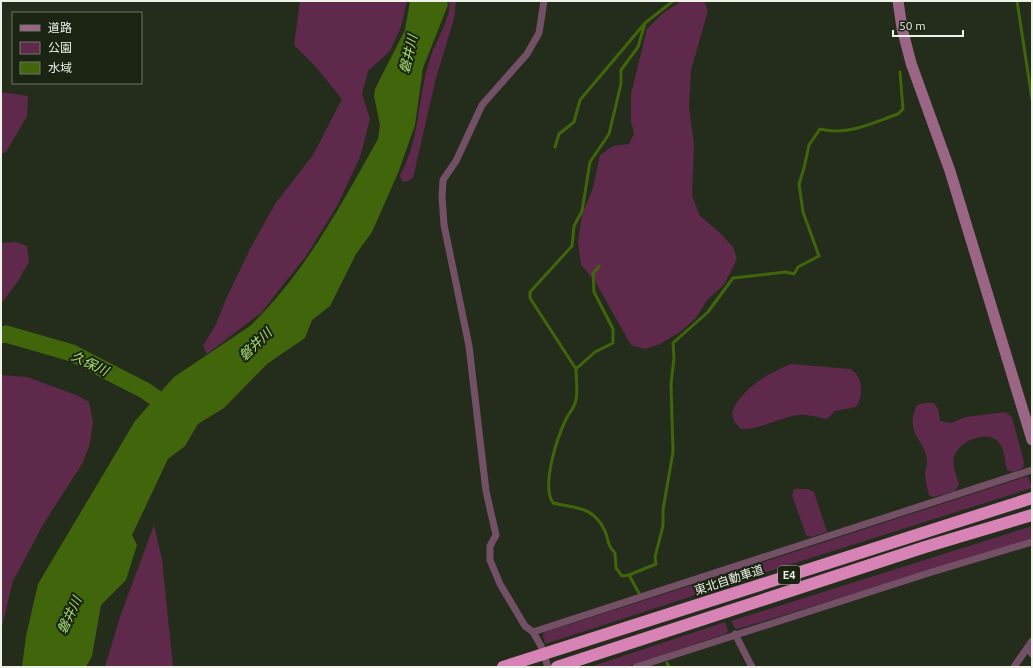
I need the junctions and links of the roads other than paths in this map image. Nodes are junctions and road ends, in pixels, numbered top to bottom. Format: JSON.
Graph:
{"nodes":[{"id":1,"x":544,"y":1,"type":"edge"},
{"id":2,"x":898,"y":1,"type":"edge"},
{"id":3,"x":1032,"y":440,"type":"edge"},
{"id":4,"x":1032,"y":470,"type":"edge"},
{"id":5,"x":1032,"y":498,"type":"edge"},
{"id":6,"x":1032,"y":515,"type":"edge"},
{"id":7,"x":1032,"y":542,"type":"edge"},
{"id":8,"x":533,"y":632,"type":"junction"},
{"id":9,"x":735,"y":634,"type":"junction"},
{"id":10,"x":1032,"y":642,"type":"edge"},
{"id":11,"x":1027,"y":648,"type":"junction"},
{"id":12,"x":1032,"y":654,"type":"edge"},
{"id":13,"x":503,"y":667,"type":"edge"},
{"id":14,"x":548,"y":667,"type":"edge"},
{"id":15,"x":557,"y":667,"type":"edge"},
{"id":16,"x":636,"y":667,"type":"edge"},
{"id":17,"x":752,"y":667,"type":"edge"},
{"id":18,"x":1014,"y":667,"type":"edge"}],
"edges":[{"from":1,"to":8,"type":"street"},
{"from":2,"to":3,"type":"street"},
{"from":4,"to":8,"type":"street"},
{"from":5,"to":13,"type":"highway","name":"東北自動車道","number":"E4"},
{"from":6,"to":15,"type":"highway","number":"E4"},
{"from":7,"to":9,"type":"street"},
{"from":8,"to":14,"type":"street"},
{"from":9,"to":16,"type":"street"},
{"from":9,"to":17,"type":"street"},
{"from":10,"to":11,"type":"street"},
{"from":11,"to":12,"type":"street"},
{"from":11,"to":18,"type":"street"}]}
